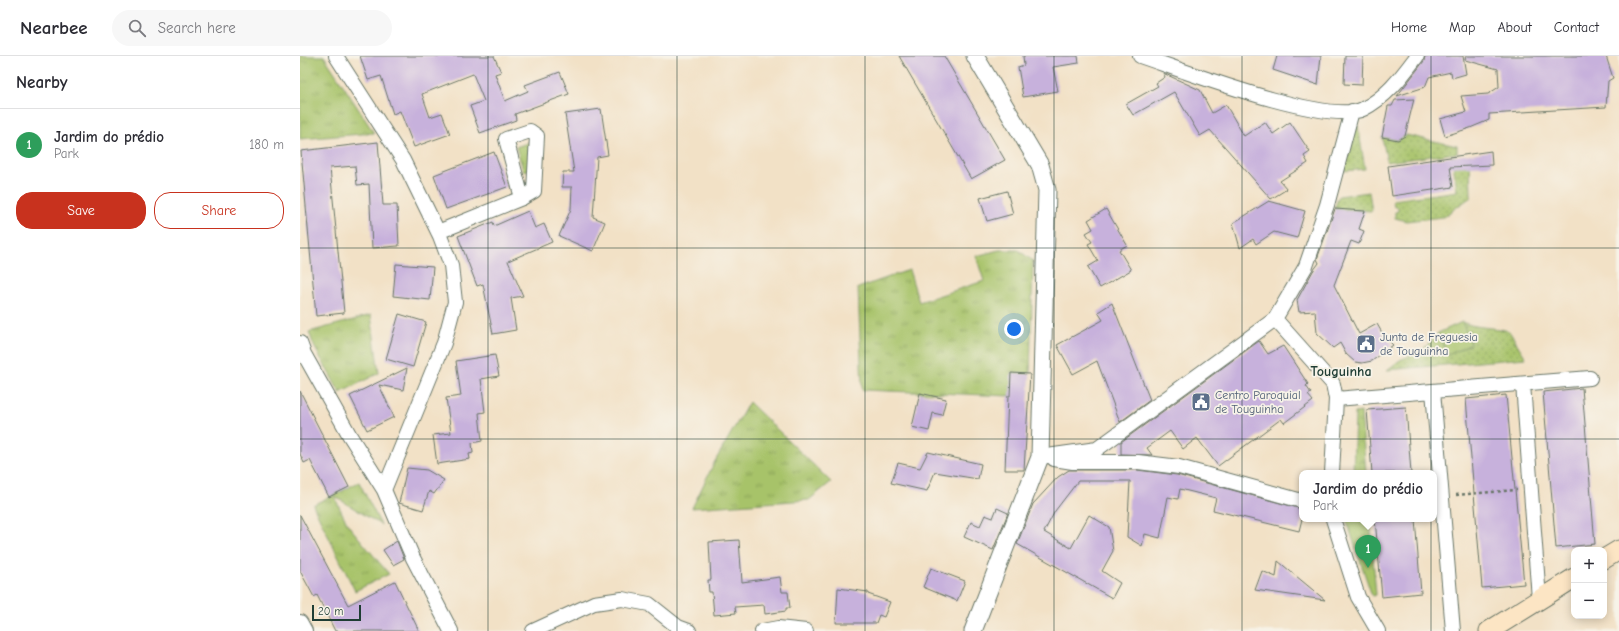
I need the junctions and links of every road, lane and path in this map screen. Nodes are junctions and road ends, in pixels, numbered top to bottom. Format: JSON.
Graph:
{"nodes":[{"id":1,"x":336,"y":56,"type":"edge"},
{"id":2,"x":975,"y":56,"type":"edge"},
{"id":3,"x":1140,"y":56,"type":"edge"},
{"id":4,"x":1417,"y":56,"type":"edge"},
{"id":5,"x":1352,"y":111,"type":"junction"},
{"id":6,"x":522,"y":198,"type":"dead end"},
{"id":7,"x":438,"y":232,"type":"junction"},
{"id":8,"x":1275,"y":318,"type":"junction"},
{"id":9,"x":300,"y":343,"type":"edge"},
{"id":10,"x":1590,"y":378,"type":"dead end"},
{"id":11,"x":1523,"y":384,"type":"junction"},
{"id":12,"x":1433,"y":391,"type":"junction"},
{"id":13,"x":1336,"y":400,"type":"junction"},
{"id":14,"x":1040,"y":457,"type":"junction"},
{"id":15,"x":1332,"y":470,"type":"edge"},
{"id":16,"x":1531,"y":489,"type":"junction"},
{"id":17,"x":384,"y":490,"type":"junction"},
{"id":18,"x":1442,"y":496,"type":"junction"},
{"id":19,"x":1299,"y":500,"type":"edge"},
{"id":20,"x":1334,"y":522,"type":"edge"},
{"id":21,"x":1619,"y":550,"type":"edge"},
{"id":22,"x":1607,"y":557,"type":"edge"},
{"id":23,"x":1571,"y":580,"type":"edge"},
{"id":24,"x":1539,"y":600,"type":"junction"},
{"id":25,"x":300,"y":622,"type":"edge"},
{"id":26,"x":304,"y":631,"type":"edge"},
{"id":27,"x":451,"y":631,"type":"edge"},
{"id":28,"x":533,"y":631,"type":"edge"},
{"id":29,"x":689,"y":631,"type":"edge"},
{"id":30,"x":762,"y":631,"type":"edge"},
{"id":31,"x":806,"y":631,"type":"edge"},
{"id":32,"x":973,"y":631,"type":"edge"},
{"id":33,"x":1378,"y":631,"type":"edge"},
{"id":34,"x":1453,"y":631,"type":"edge"},
{"id":35,"x":1489,"y":631,"type":"edge"}],
"edges":[{"from":1,"to":7,"type":"street"},
{"from":2,"to":14,"type":"street"},
{"from":3,"to":5,"type":"street"},
{"from":4,"to":5,"type":"street"},
{"from":5,"to":8,"type":"street"},
{"from":6,"to":7,"type":"street"},
{"from":7,"to":17,"type":"street"},
{"from":8,"to":13,"type":"street"},
{"from":8,"to":14,"type":"street"},
{"from":9,"to":17,"type":"street"},
{"from":10,"to":11,"type":"street"},
{"from":11,"to":12,"type":"street"},
{"from":11,"to":16,"type":"street"},
{"from":12,"to":13,"type":"street"},
{"from":12,"to":18,"type":"street"},
{"from":13,"to":15,"type":"street"},
{"from":14,"to":19,"type":"street"},
{"from":14,"to":32,"type":"street"},
{"from":16,"to":18,"type":"path"},
{"from":16,"to":24,"type":"street"},
{"from":17,"to":27,"type":"street"},
{"from":18,"to":34,"type":"street"},
{"from":20,"to":33,"type":"street"},
{"from":21,"to":22,"type":"main road"},
{"from":23,"to":24,"type":"main road"},
{"from":24,"to":35,"type":"main road"},
{"from":25,"to":26,"type":"street"},
{"from":28,"to":29,"type":"street"},
{"from":30,"to":31,"type":"street"}]}
